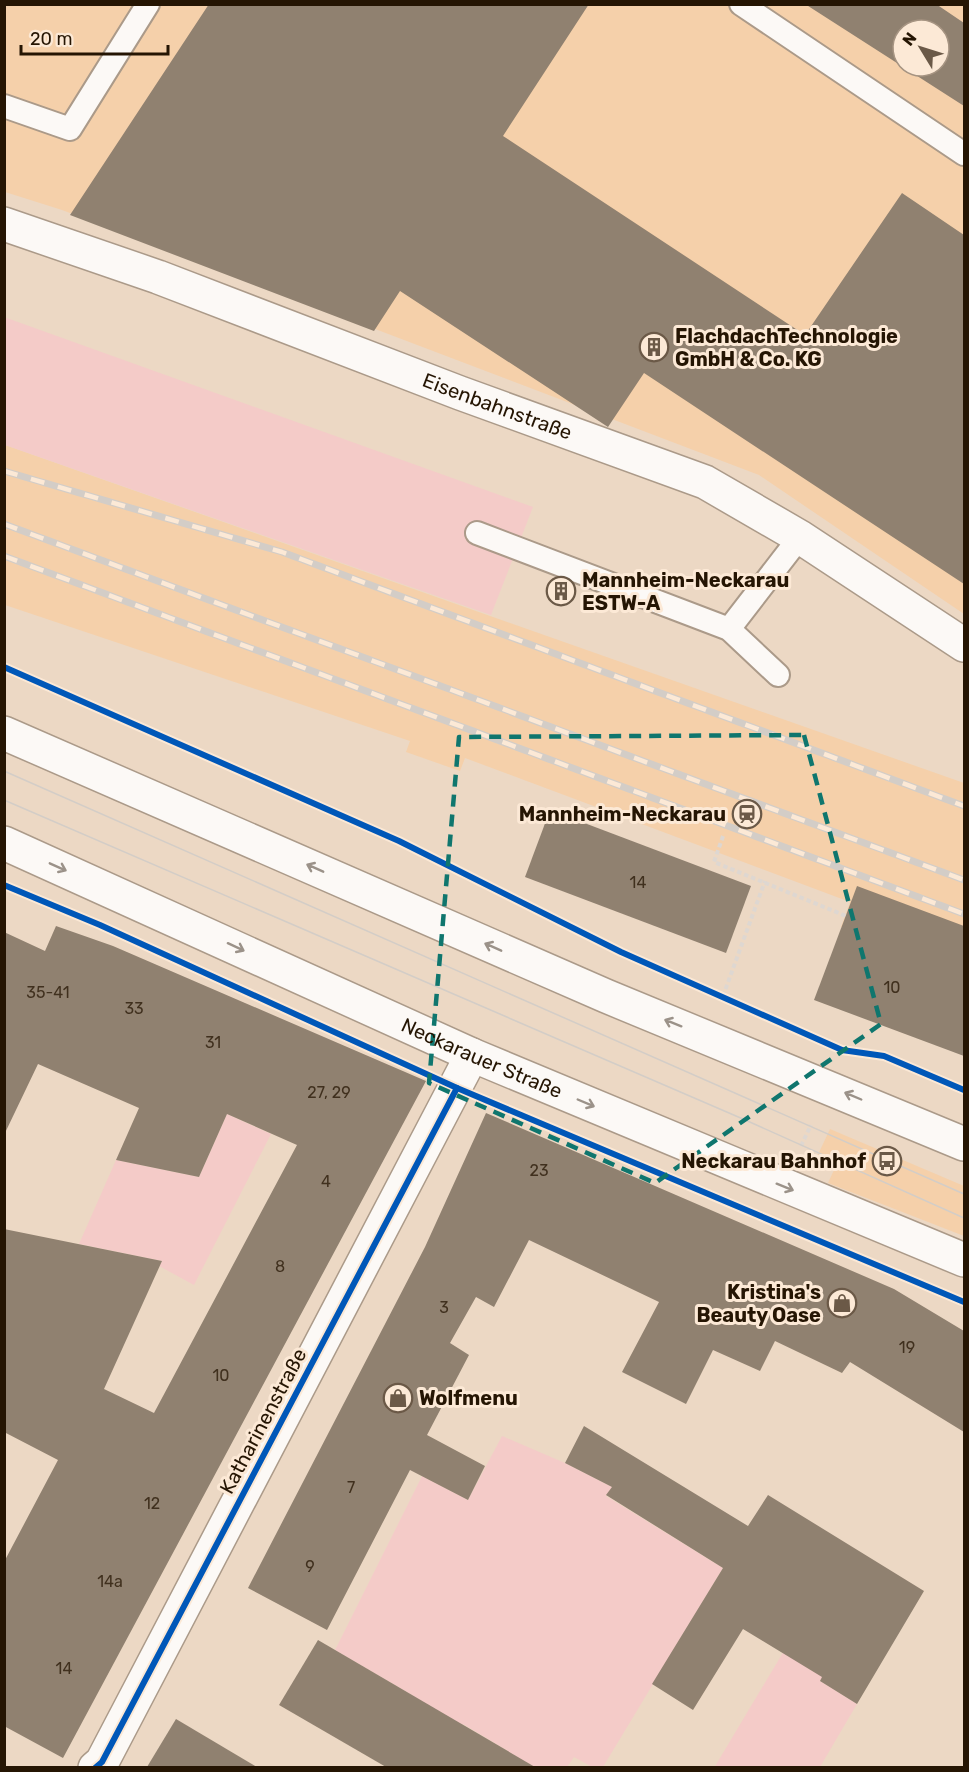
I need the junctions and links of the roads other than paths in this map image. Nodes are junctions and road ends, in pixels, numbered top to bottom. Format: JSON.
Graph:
{"nodes":[{"id":1,"x":148,"y":4,"type":"edge"},
{"id":2,"x":741,"y":4,"type":"edge"},
{"id":3,"x":4,"y":106,"type":"edge"},
{"id":4,"x":964,"y":154,"type":"edge"},
{"id":5,"x":4,"y":224,"type":"edge"},
{"id":6,"x":477,"y":533,"type":"dead end"},
{"id":7,"x":800,"y":537,"type":"junction"},
{"id":8,"x":729,"y":629,"type":"junction"},
{"id":9,"x":964,"y":645,"type":"edge"},
{"id":10,"x":778,"y":675,"type":"dead end"},
{"id":11,"x":4,"y":733,"type":"edge"},
{"id":12,"x":4,"y":843,"type":"edge"},
{"id":13,"x":472,"y":1055,"type":"junction"},
{"id":14,"x":964,"y":1144,"type":"edge"},
{"id":15,"x":964,"y":1260,"type":"edge"},
{"id":16,"x":95,"y":1767,"type":"edge"}],
"edges":[{"from":1,"to":3,"type":"lane"},
{"from":2,"to":4,"type":"lane"},
{"from":5,"to":7,"type":"main road","name":"Eisenbahnstraße"},
{"from":6,"to":8,"type":"lane"},
{"from":7,"to":8,"type":"lane"},
{"from":7,"to":9,"type":"main road","name":"Eisenbahnstraße"},
{"from":8,"to":10,"type":"lane"},
{"from":14,"to":11,"type":"main road","one_way":true},
{"from":12,"to":13,"type":"main road","name":"Neckarauer Straße","one_way":true},
{"from":13,"to":15,"type":"main road","name":"Neckarauer Straße","one_way":true},
{"from":13,"to":16,"type":"main road","name":"Katharinenstraße"}]}
